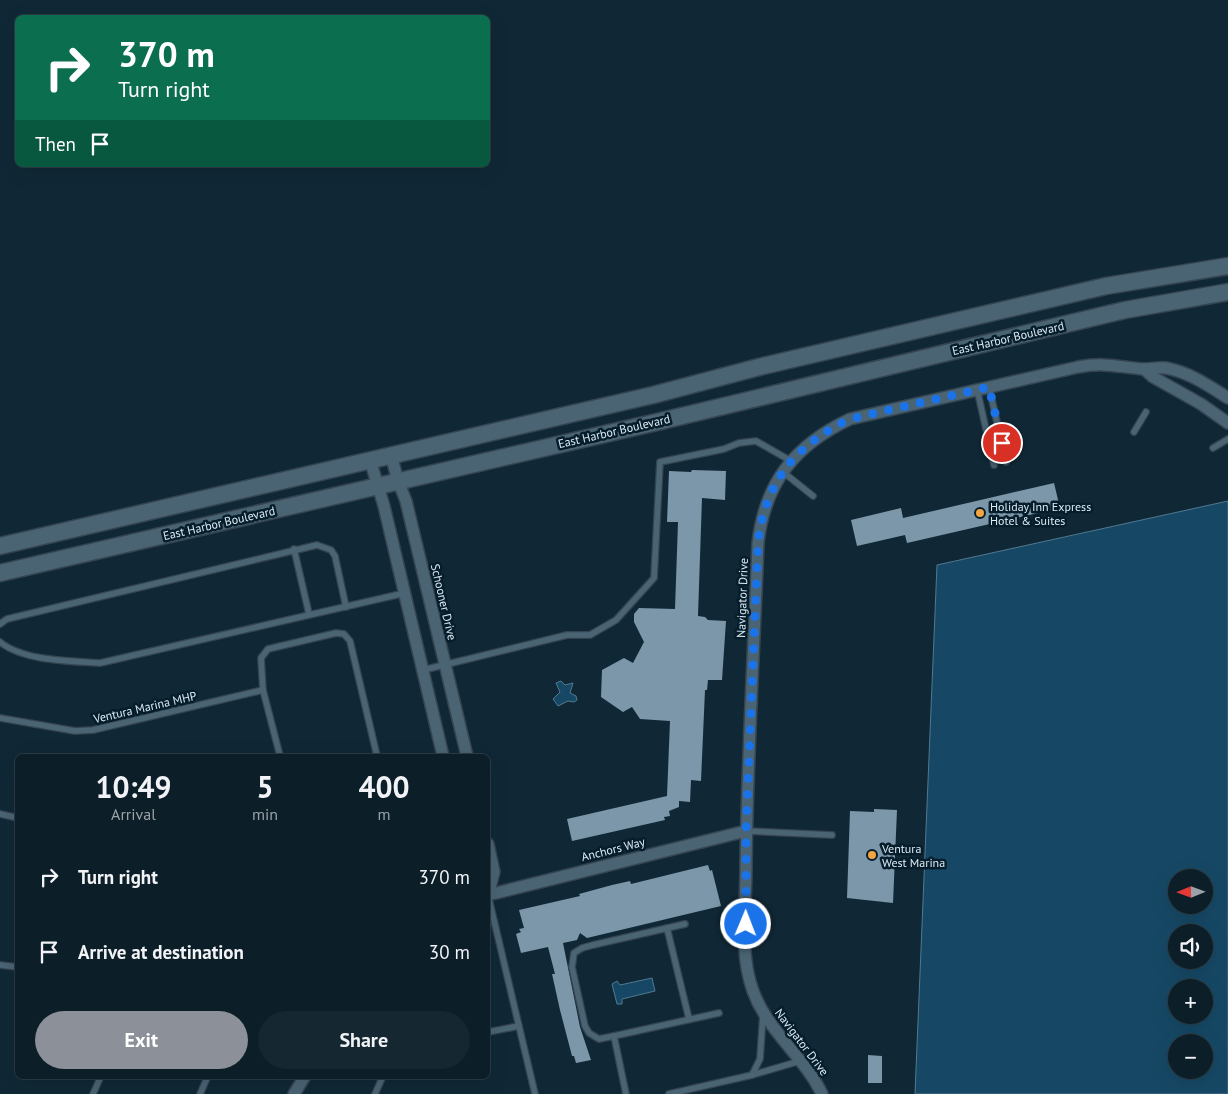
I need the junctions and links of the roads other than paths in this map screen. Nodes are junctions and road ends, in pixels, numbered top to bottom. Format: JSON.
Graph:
{"nodes":[{"id":1,"x":1228,"y":266,"type":"edge"},
{"id":2,"x":1228,"y":292,"type":"edge"},
{"id":3,"x":1144,"y":369,"type":"junction"},
{"id":4,"x":989,"y":387,"type":"junction"},
{"id":5,"x":976,"y":389,"type":"junction"},
{"id":6,"x":1228,"y":398,"type":"edge"},
{"id":7,"x":1146,"y":412,"type":"dead end"},
{"id":8,"x":1228,"y":423,"type":"edge"},
{"id":9,"x":1134,"y":432,"type":"dead end"},
{"id":10,"x":1228,"y":438,"type":"edge"},
{"id":11,"x":1213,"y":448,"type":"dead end"},
{"id":12,"x":391,"y":455,"type":"junction"},
{"id":13,"x":370,"y":460,"type":"junction"},
{"id":14,"x":791,"y":461,"type":"junction"},
{"id":15,"x":1006,"y":462,"type":"dead end"},
{"id":16,"x":994,"y":465,"type":"dead end"},
{"id":17,"x":783,"y":472,"type":"junction"},
{"id":18,"x":398,"y":481,"type":"junction"},
{"id":19,"x":377,"y":486,"type":"junction"},
{"id":20,"x":813,"y":496,"type":"dead end"},
{"id":21,"x":0,"y":546,"type":"edge"},
{"id":22,"x":294,"y":549,"type":"junction"},
{"id":23,"x":0,"y":573,"type":"edge"},
{"id":24,"x":405,"y":593,"type":"junction"},
{"id":25,"x":346,"y":607,"type":"junction"},
{"id":26,"x":309,"y":614,"type":"junction"},
{"id":27,"x":0,"y":624,"type":"edge"},
{"id":28,"x":0,"y":642,"type":"edge"},
{"id":29,"x":445,"y":664,"type":"junction"},
{"id":30,"x":423,"y":670,"type":"junction"},
{"id":31,"x":263,"y":690,"type":"junction"},
{"id":32,"x":0,"y":718,"type":"edge"},
{"id":33,"x":279,"y":754,"type":"edge"},
{"id":34,"x":378,"y":754,"type":"edge"},
{"id":35,"x":443,"y":754,"type":"edge"},
{"id":36,"x":467,"y":754,"type":"edge"},
{"id":37,"x":0,"y":814,"type":"edge"},
{"id":38,"x":15,"y":817,"type":"edge"},
{"id":39,"x":746,"y":831,"type":"junction"},
{"id":40,"x":832,"y":835,"type":"dead end"},
{"id":41,"x":490,"y":853,"type":"edge"},
{"id":42,"x":490,"y":887,"type":"edge"},
{"id":43,"x":490,"y":895,"type":"edge"},
{"id":44,"x":490,"y":903,"type":"edge"},
{"id":45,"x":685,"y":924,"type":"dead end"},
{"id":46,"x":666,"y":928,"type":"junction"},
{"id":47,"x":0,"y":965,"type":"edge"},
{"id":48,"x":15,"y":967,"type":"edge"},
{"id":49,"x":719,"y":1013,"type":"dead end"},
{"id":50,"x":763,"y":1014,"type":"junction"},
{"id":51,"x":689,"y":1020,"type":"junction"},
{"id":52,"x":519,"y":1026,"type":"junction"},
{"id":53,"x":490,"y":1032,"type":"edge"},
{"id":54,"x":614,"y":1036,"type":"junction"},
{"id":55,"x":801,"y":1060,"type":"junction"},
{"id":56,"x":752,"y":1075,"type":"junction"},
{"id":57,"x":100,"y":1079,"type":"edge"},
{"id":58,"x":207,"y":1079,"type":"edge"},
{"id":59,"x":303,"y":1079,"type":"edge"},
{"id":60,"x":382,"y":1079,"type":"edge"},
{"id":61,"x":691,"y":1092,"type":"edge"},
{"id":62,"x":93,"y":1094,"type":"edge"},
{"id":63,"x":200,"y":1094,"type":"edge"},
{"id":64,"x":294,"y":1094,"type":"edge"},
{"id":65,"x":375,"y":1094,"type":"edge"},
{"id":66,"x":535,"y":1094,"type":"edge"},
{"id":67,"x":626,"y":1094,"type":"edge"},
{"id":68,"x":669,"y":1094,"type":"edge"},
{"id":69,"x":822,"y":1094,"type":"edge"}],
"edges":[{"from":1,"to":12,"type":"main road","name":"East Harbor Boulevard"},
{"from":2,"to":18,"type":"main road","name":"East Harbor Boulevard"},
{"from":3,"to":4,"type":"street","name":"Navigator Drive"},
{"from":3,"to":6,"type":"street","name":"Navigator Drive"},
{"from":3,"to":8,"type":"street","name":"Navigator Drive"},
{"from":4,"to":5,"type":"street","name":"Navigator Drive"},
{"from":4,"to":15,"type":"lane"},
{"from":5,"to":14,"type":"street","name":"Navigator Drive"},
{"from":5,"to":16,"type":"lane"},
{"from":7,"to":9,"type":"lane"},
{"from":10,"to":11,"type":"lane"},
{"from":12,"to":13,"type":"main road","name":"East Harbor Boulevard"},
{"from":12,"to":18,"type":"street","name":"Schooner Drive"},
{"from":13,"to":19,"type":"street"},
{"from":13,"to":21,"type":"main road","name":"East Harbor Boulevard"},
{"from":14,"to":17,"type":"street","name":"Navigator Drive"},
{"from":14,"to":29,"type":"lane"},
{"from":17,"to":20,"type":"lane"},
{"from":17,"to":39,"type":"street","name":"Navigator Drive"},
{"from":18,"to":19,"type":"main road","name":"East Harbor Boulevard"},
{"from":18,"to":29,"type":"street","name":"Schooner Drive"},
{"from":19,"to":23,"type":"main road","name":"East Harbor Boulevard"},
{"from":19,"to":24,"type":"street"},
{"from":22,"to":25,"type":"lane"},
{"from":22,"to":26,"type":"lane"},
{"from":22,"to":27,"type":"lane"},
{"from":24,"to":25,"type":"lane"},
{"from":24,"to":30,"type":"street"},
{"from":25,"to":26,"type":"lane"},
{"from":26,"to":28,"type":"lane"},
{"from":29,"to":30,"type":"lane"},
{"from":29,"to":36,"type":"street","name":"Schooner Drive"},
{"from":30,"to":35,"type":"street"},
{"from":31,"to":32,"type":"lane","name":"Ventura Marina MHP"},
{"from":31,"to":33,"type":"lane"},
{"from":31,"to":34,"type":"lane"},
{"from":37,"to":38,"type":"lane"},
{"from":39,"to":40,"type":"lane"},
{"from":39,"to":43,"type":"street","name":"Anchors Way"},
{"from":39,"to":50,"type":"street","name":"Navigator Drive"},
{"from":41,"to":42,"type":"street"},
{"from":44,"to":52,"type":"lane"},
{"from":45,"to":46,"type":"lane"},
{"from":46,"to":51,"type":"lane"},
{"from":46,"to":54,"type":"lane"},
{"from":47,"to":48,"type":"lane"},
{"from":49,"to":51,"type":"lane"},
{"from":50,"to":55,"type":"street","name":"Navigator Drive"},
{"from":50,"to":56,"type":"lane"},
{"from":51,"to":54,"type":"lane"},
{"from":52,"to":53,"type":"lane"},
{"from":52,"to":66,"type":"lane"},
{"from":54,"to":67,"type":"lane"},
{"from":55,"to":56,"type":"lane"},
{"from":55,"to":69,"type":"street","name":"Navigator Drive"},
{"from":56,"to":61,"type":"lane"},
{"from":57,"to":62,"type":"lane"},
{"from":58,"to":63,"type":"lane"},
{"from":59,"to":64,"type":"street"},
{"from":60,"to":65,"type":"lane"},
{"from":61,"to":68,"type":"lane"}]}
